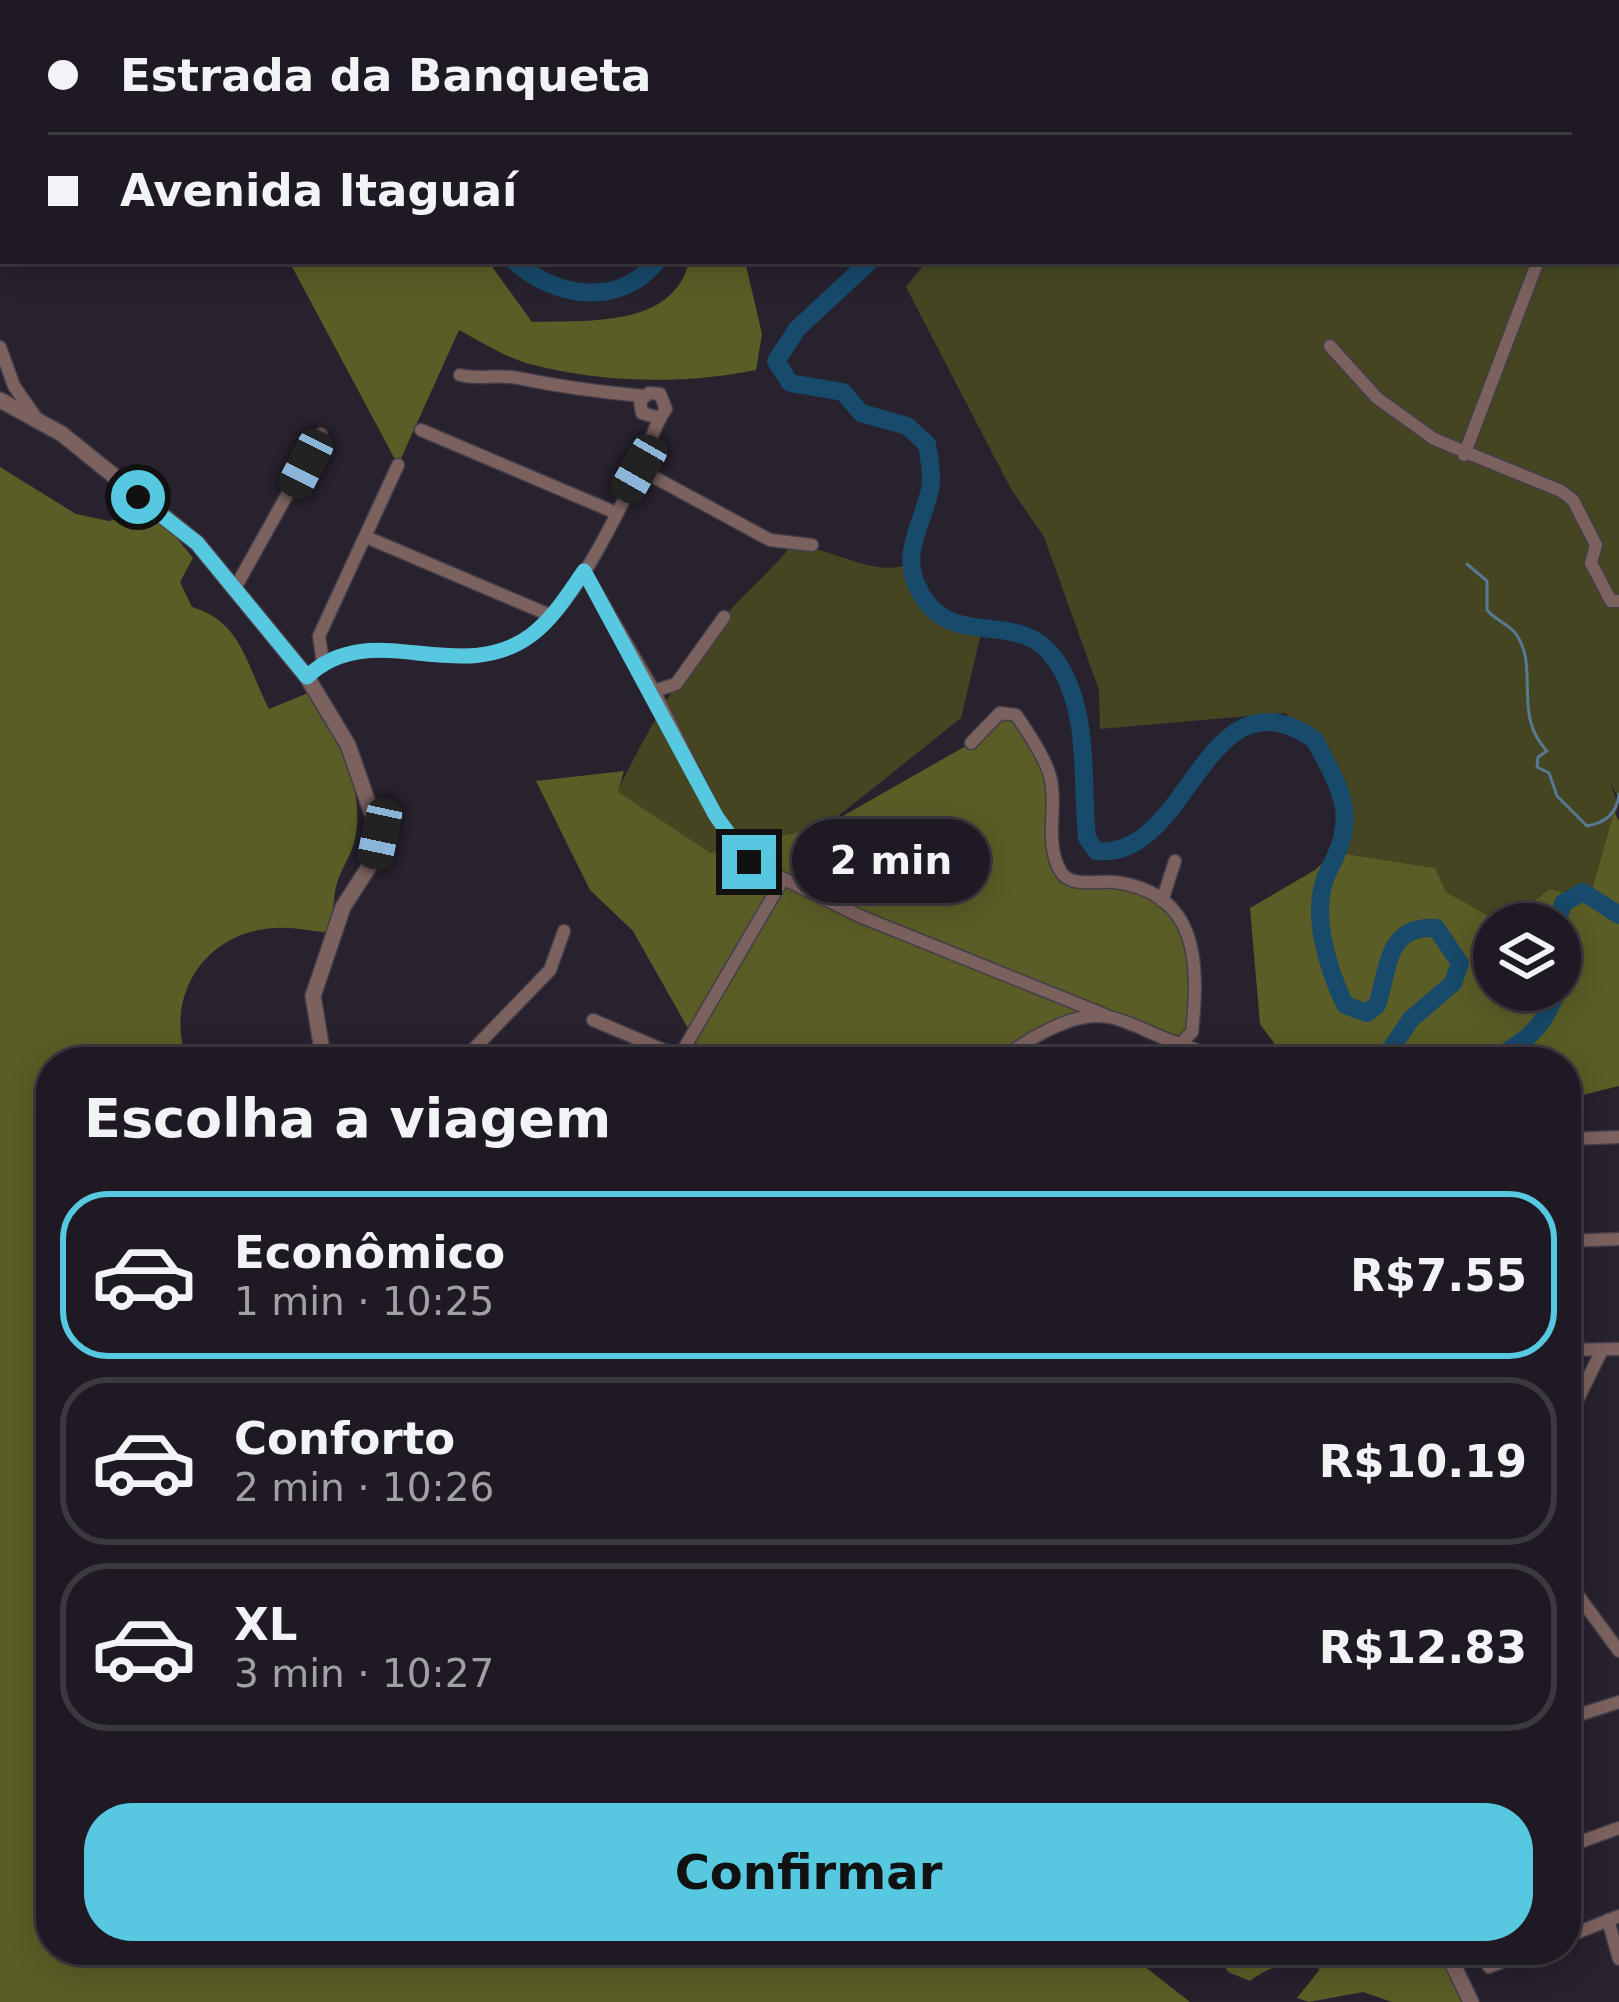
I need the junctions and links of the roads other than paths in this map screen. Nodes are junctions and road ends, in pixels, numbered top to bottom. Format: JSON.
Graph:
{"nodes":[{"id":1,"x":1537,"y":264,"type":"edge"},
{"id":2,"x":0,"y":346,"type":"edge"},
{"id":3,"x":1330,"y":346,"type":"dead end"},
{"id":4,"x":460,"y":375,"type":"dead end"},
{"id":5,"x":644,"y":396,"type":"junction"},
{"id":6,"x":0,"y":400,"type":"edge"},
{"id":7,"x":659,"y":418,"type":"junction"},
{"id":8,"x":38,"y":419,"type":"junction"},
{"id":9,"x":421,"y":430,"type":"dead end"},
{"id":10,"x":321,"y":434,"type":"dead end"},
{"id":11,"x":1464,"y":455,"type":"junction"},
{"id":12,"x":398,"y":465,"type":"dead end"},
{"id":13,"x":639,"y":469,"type":"junction"},
{"id":14,"x":614,"y":512,"type":"junction"},
{"id":15,"x":366,"y":538,"type":"junction"},
{"id":16,"x":812,"y":545,"type":"dead end"},
{"id":17,"x":584,"y":571,"type":"junction"},
{"id":18,"x":235,"y":590,"type":"junction"},
{"id":19,"x":1619,"y":601,"type":"edge"},
{"id":20,"x":552,"y":616,"type":"junction"},
{"id":21,"x":724,"y":617,"type":"dead end"},
{"id":22,"x":323,"y":663,"type":"junction"},
{"id":23,"x":307,"y":677,"type":"junction"},
{"id":24,"x":654,"y":692,"type":"junction"},
{"id":25,"x":971,"y":743,"type":"dead end"},
{"id":26,"x":1175,"y":861,"type":"dead end"},
{"id":27,"x":782,"y":881,"type":"junction"},
{"id":28,"x":1162,"y":901,"type":"junction"},
{"id":29,"x":564,"y":932,"type":"dead end"},
{"id":30,"x":1111,"y":1018,"type":"junction"},
{"id":31,"x":593,"y":1020,"type":"dead end"},
{"id":32,"x":1180,"y":1044,"type":"junction"},
{"id":33,"x":322,"y":1047,"type":"edge"},
{"id":34,"x":476,"y":1047,"type":"edge"},
{"id":35,"x":650,"y":1047,"type":"edge"},
{"id":36,"x":686,"y":1047,"type":"edge"},
{"id":37,"x":1025,"y":1047,"type":"edge"},
{"id":38,"x":1179,"y":1047,"type":"edge"},
{"id":39,"x":1188,"y":1047,"type":"edge"},
{"id":40,"x":1619,"y":1137,"type":"edge"},
{"id":41,"x":1581,"y":1138,"type":"edge"},
{"id":42,"x":1619,"y":1239,"type":"edge"},
{"id":43,"x":1581,"y":1240,"type":"edge"},
{"id":44,"x":1619,"y":1349,"type":"edge"},
{"id":45,"x":1602,"y":1350,"type":"junction"},
{"id":46,"x":1581,"y":1351,"type":"edge"},
{"id":47,"x":1581,"y":1393,"type":"edge"},
{"id":48,"x":1581,"y":1599,"type":"edge"},
{"id":49,"x":1619,"y":1651,"type":"edge"},
{"id":50,"x":1619,"y":1702,"type":"edge"},
{"id":51,"x":1581,"y":1714,"type":"edge"},
{"id":52,"x":1619,"y":1828,"type":"edge"},
{"id":53,"x":1581,"y":1842,"type":"edge"},
{"id":54,"x":1614,"y":1918,"type":"edge"},
{"id":55,"x":1581,"y":1931,"type":"edge"},
{"id":56,"x":1619,"y":1959,"type":"edge"},
{"id":57,"x":1453,"y":1965,"type":"edge"},
{"id":58,"x":1494,"y":1965,"type":"edge"},
{"id":59,"x":1489,"y":1967,"type":"dead end"},
{"id":60,"x":1471,"y":2002,"type":"edge"}],
"edges":[{"from":1,"to":11,"type":"street"},
{"from":2,"to":8,"type":"street"},
{"from":3,"to":11,"type":"street"},
{"from":4,"to":5,"type":"street"},
{"from":5,"to":7,"type":"street"},
{"from":5,"to":7,"type":"street"},
{"from":6,"to":8,"type":"street"},
{"from":7,"to":13,"type":"street"},
{"from":8,"to":18,"type":"street"},
{"from":9,"to":14,"type":"street"},
{"from":10,"to":18,"type":"street"},
{"from":11,"to":19,"type":"street"},
{"from":12,"to":15,"type":"street"},
{"from":13,"to":14,"type":"street"},
{"from":13,"to":16,"type":"street"},
{"from":14,"to":17,"type":"street"},
{"from":15,"to":20,"type":"street"},
{"from":15,"to":22,"type":"street"},
{"from":17,"to":20,"type":"street"},
{"from":17,"to":24,"type":"street"},
{"from":18,"to":23,"type":"street"},
{"from":20,"to":22,"type":"street"},
{"from":21,"to":24,"type":"street"},
{"from":22,"to":23,"type":"street"},
{"from":23,"to":33,"type":"street"},
{"from":24,"to":27,"type":"street"},
{"from":25,"to":28,"type":"street"},
{"from":26,"to":28,"type":"street"},
{"from":27,"to":30,"type":"street"},
{"from":27,"to":36,"type":"street"},
{"from":28,"to":32,"type":"street"},
{"from":29,"to":34,"type":"street"},
{"from":30,"to":32,"type":"street"},
{"from":30,"to":37,"type":"street"},
{"from":31,"to":35,"type":"street"},
{"from":32,"to":38,"type":"street"},
{"from":32,"to":39,"type":"street"},
{"from":40,"to":41,"type":"street"},
{"from":42,"to":43,"type":"street"},
{"from":44,"to":45,"type":"street"},
{"from":45,"to":46,"type":"street"},
{"from":45,"to":47,"type":"street"},
{"from":48,"to":49,"type":"street"},
{"from":50,"to":51,"type":"street"},
{"from":52,"to":53,"type":"street"},
{"from":54,"to":55,"type":"street"},
{"from":54,"to":56,"type":"street"},
{"from":57,"to":60,"type":"street"},
{"from":58,"to":59,"type":"street"}]}
